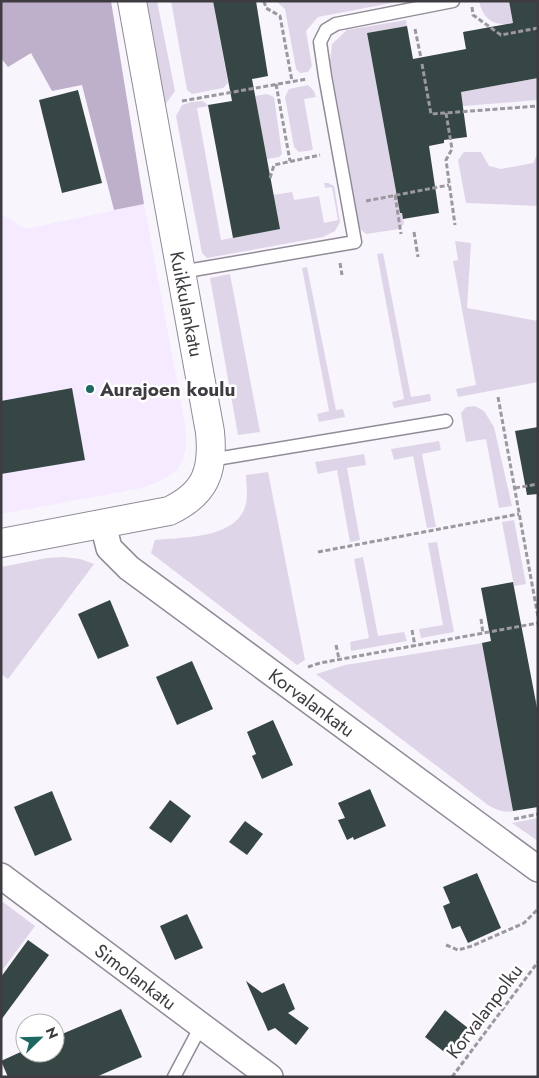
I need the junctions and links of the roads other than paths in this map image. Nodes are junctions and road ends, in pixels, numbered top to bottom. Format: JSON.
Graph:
{"nodes":[{"id":1,"x":132,"y":1,"type":"edge"},
{"id":2,"x":453,"y":1,"type":"edge"},
{"id":3,"x":181,"y":272,"type":"junction"},
{"id":4,"x":446,"y":421,"type":"dead end"},
{"id":5,"x":210,"y":460,"type":"junction"},
{"id":6,"x":103,"y":524,"type":"junction"},
{"id":7,"x":1,"y":543,"type":"edge"},
{"id":8,"x":538,"y":869,"type":"edge"},
{"id":9,"x":1,"y":876,"type":"edge"},
{"id":10,"x":202,"y":1024,"type":"junction"},
{"id":11,"x":174,"y":1077,"type":"edge"},
{"id":12,"x":270,"y":1077,"type":"edge"}],
"edges":[{"from":1,"to":3,"type":"street","name":"Kuikkulankatu"},
{"from":2,"to":3,"type":"lane"},
{"from":3,"to":5,"type":"street","name":"Kuikkulankatu"},
{"from":4,"to":5,"type":"lane"},
{"from":5,"to":6,"type":"street","name":"Kuikkulankatu"},
{"from":6,"to":7,"type":"street","name":"Kuikkulankatu"},
{"from":6,"to":8,"type":"street","name":"Korvalankatu"},
{"from":9,"to":10,"type":"street","name":"Simolankatu"},
{"from":10,"to":11,"type":"lane"},
{"from":10,"to":12,"type":"street","name":"Simolankatu"}]}
